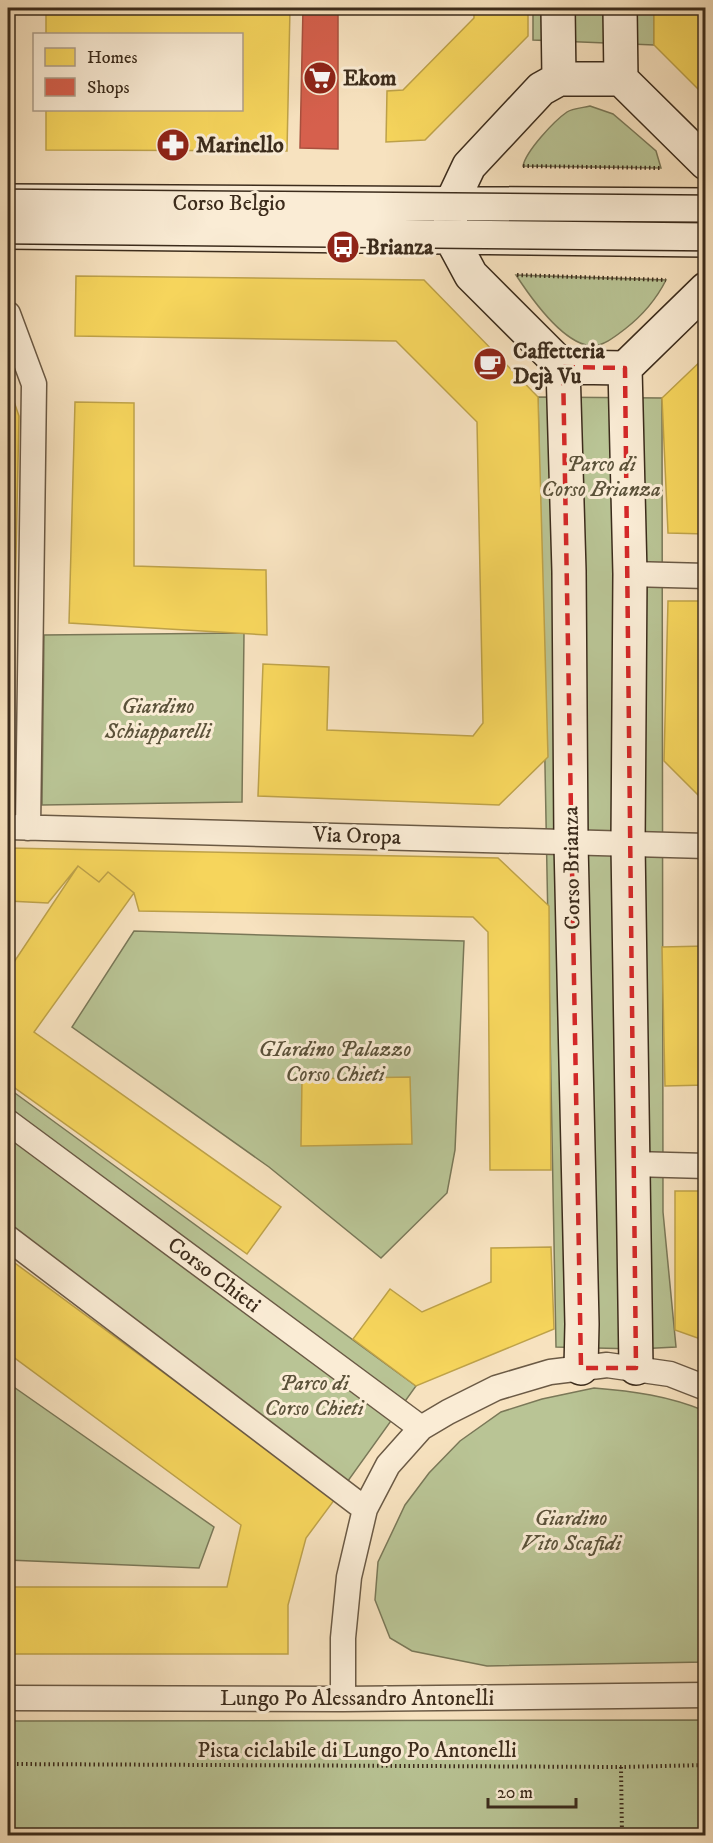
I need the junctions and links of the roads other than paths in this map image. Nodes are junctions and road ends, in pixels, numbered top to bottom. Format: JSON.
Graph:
{"nodes":[{"id":1,"x":558,"y":8,"type":"edge"},
{"id":2,"x":620,"y":8,"type":"edge"},
{"id":3,"x":559,"y":79,"type":"junction"},
{"id":4,"x":621,"y":79,"type":"junction"},
{"id":5,"x":705,"y":163,"type":"edge"},
{"id":6,"x":8,"y":201,"type":"edge"},
{"id":7,"x":451,"y":204,"type":"junction"},
{"id":8,"x":705,"y":205,"type":"edge"},
{"id":9,"x":8,"y":232,"type":"edge"},
{"id":10,"x":450,"y":236,"type":"junction"},
{"id":11,"x":705,"y":240,"type":"edge"},
{"id":12,"x":705,"y":289,"type":"edge"},
{"id":13,"x":8,"y":314,"type":"edge"},
{"id":14,"x":563,"y":367,"type":"junction"},
{"id":15,"x":625,"y":368,"type":"junction"},
{"id":16,"x":630,"y":574,"type":"junction"},
{"id":17,"x":705,"y":576,"type":"edge"},
{"id":18,"x":18,"y":827,"type":"edge"},
{"id":19,"x":571,"y":843,"type":"junction"},
{"id":20,"x":628,"y":844,"type":"junction"},
{"id":21,"x":705,"y":846,"type":"edge"},
{"id":22,"x":8,"y":1122,"type":"edge"},
{"id":23,"x":633,"y":1164,"type":"junction"},
{"id":24,"x":705,"y":1166,"type":"edge"},
{"id":25,"x":8,"y":1238,"type":"edge"},
{"id":26,"x":581,"y":1368,"type":"junction"},
{"id":27,"x":636,"y":1368,"type":"junction"},
{"id":28,"x":705,"y":1388,"type":"edge"},
{"id":29,"x":421,"y":1428,"type":"junction"},
{"id":30,"x":365,"y":1509,"type":"junction"},
{"id":31,"x":705,"y":1695,"type":"edge"},
{"id":32,"x":8,"y":1698,"type":"edge"},
{"id":33,"x":343,"y":1699,"type":"junction"}],
"edges":[{"from":1,"to":3,"type":"street"},
{"from":2,"to":4,"type":"street"},
{"from":3,"to":4,"type":"street"},
{"from":3,"to":7,"type":"street"},
{"from":4,"to":5,"type":"street"},
{"from":6,"to":7,"type":"street","name":"Corso Belgio"},
{"from":7,"to":8,"type":"street","name":"Corso Belgio"},
{"from":7,"to":10,"type":"street"},
{"from":9,"to":10,"type":"street","name":"Corso Belgio"},
{"from":10,"to":11,"type":"street","name":"Corso Belgio"},
{"from":10,"to":14,"type":"street"},
{"from":12,"to":15,"type":"street"},
{"from":13,"to":18,"type":"street"},
{"from":14,"to":15,"type":"street"},
{"from":14,"to":19,"type":"street","name":"Corso Brianza"},
{"from":15,"to":16,"type":"street"},
{"from":16,"to":17,"type":"street"},
{"from":16,"to":20,"type":"street"},
{"from":18,"to":19,"type":"street","name":"Via Oropa"},
{"from":19,"to":20,"type":"street","name":"Via Oropa"},
{"from":19,"to":26,"type":"street","name":"Corso Brianza"},
{"from":20,"to":21,"type":"street","name":"Via Oropa"},
{"from":20,"to":23,"type":"street"},
{"from":22,"to":29,"type":"street","name":"Corso Chieti"},
{"from":23,"to":24,"type":"street"},
{"from":23,"to":27,"type":"street"},
{"from":25,"to":30,"type":"street"},
{"from":26,"to":27,"type":"street"},
{"from":26,"to":29,"type":"street"},
{"from":27,"to":28,"type":"street"},
{"from":29,"to":30,"type":"street"},
{"from":30,"to":33,"type":"street"},
{"from":31,"to":33,"type":"street","name":"Lungo Po Alessandro Antonelli"},
{"from":32,"to":33,"type":"street","name":"Lungo Po Alessandro Antonelli"}]}
